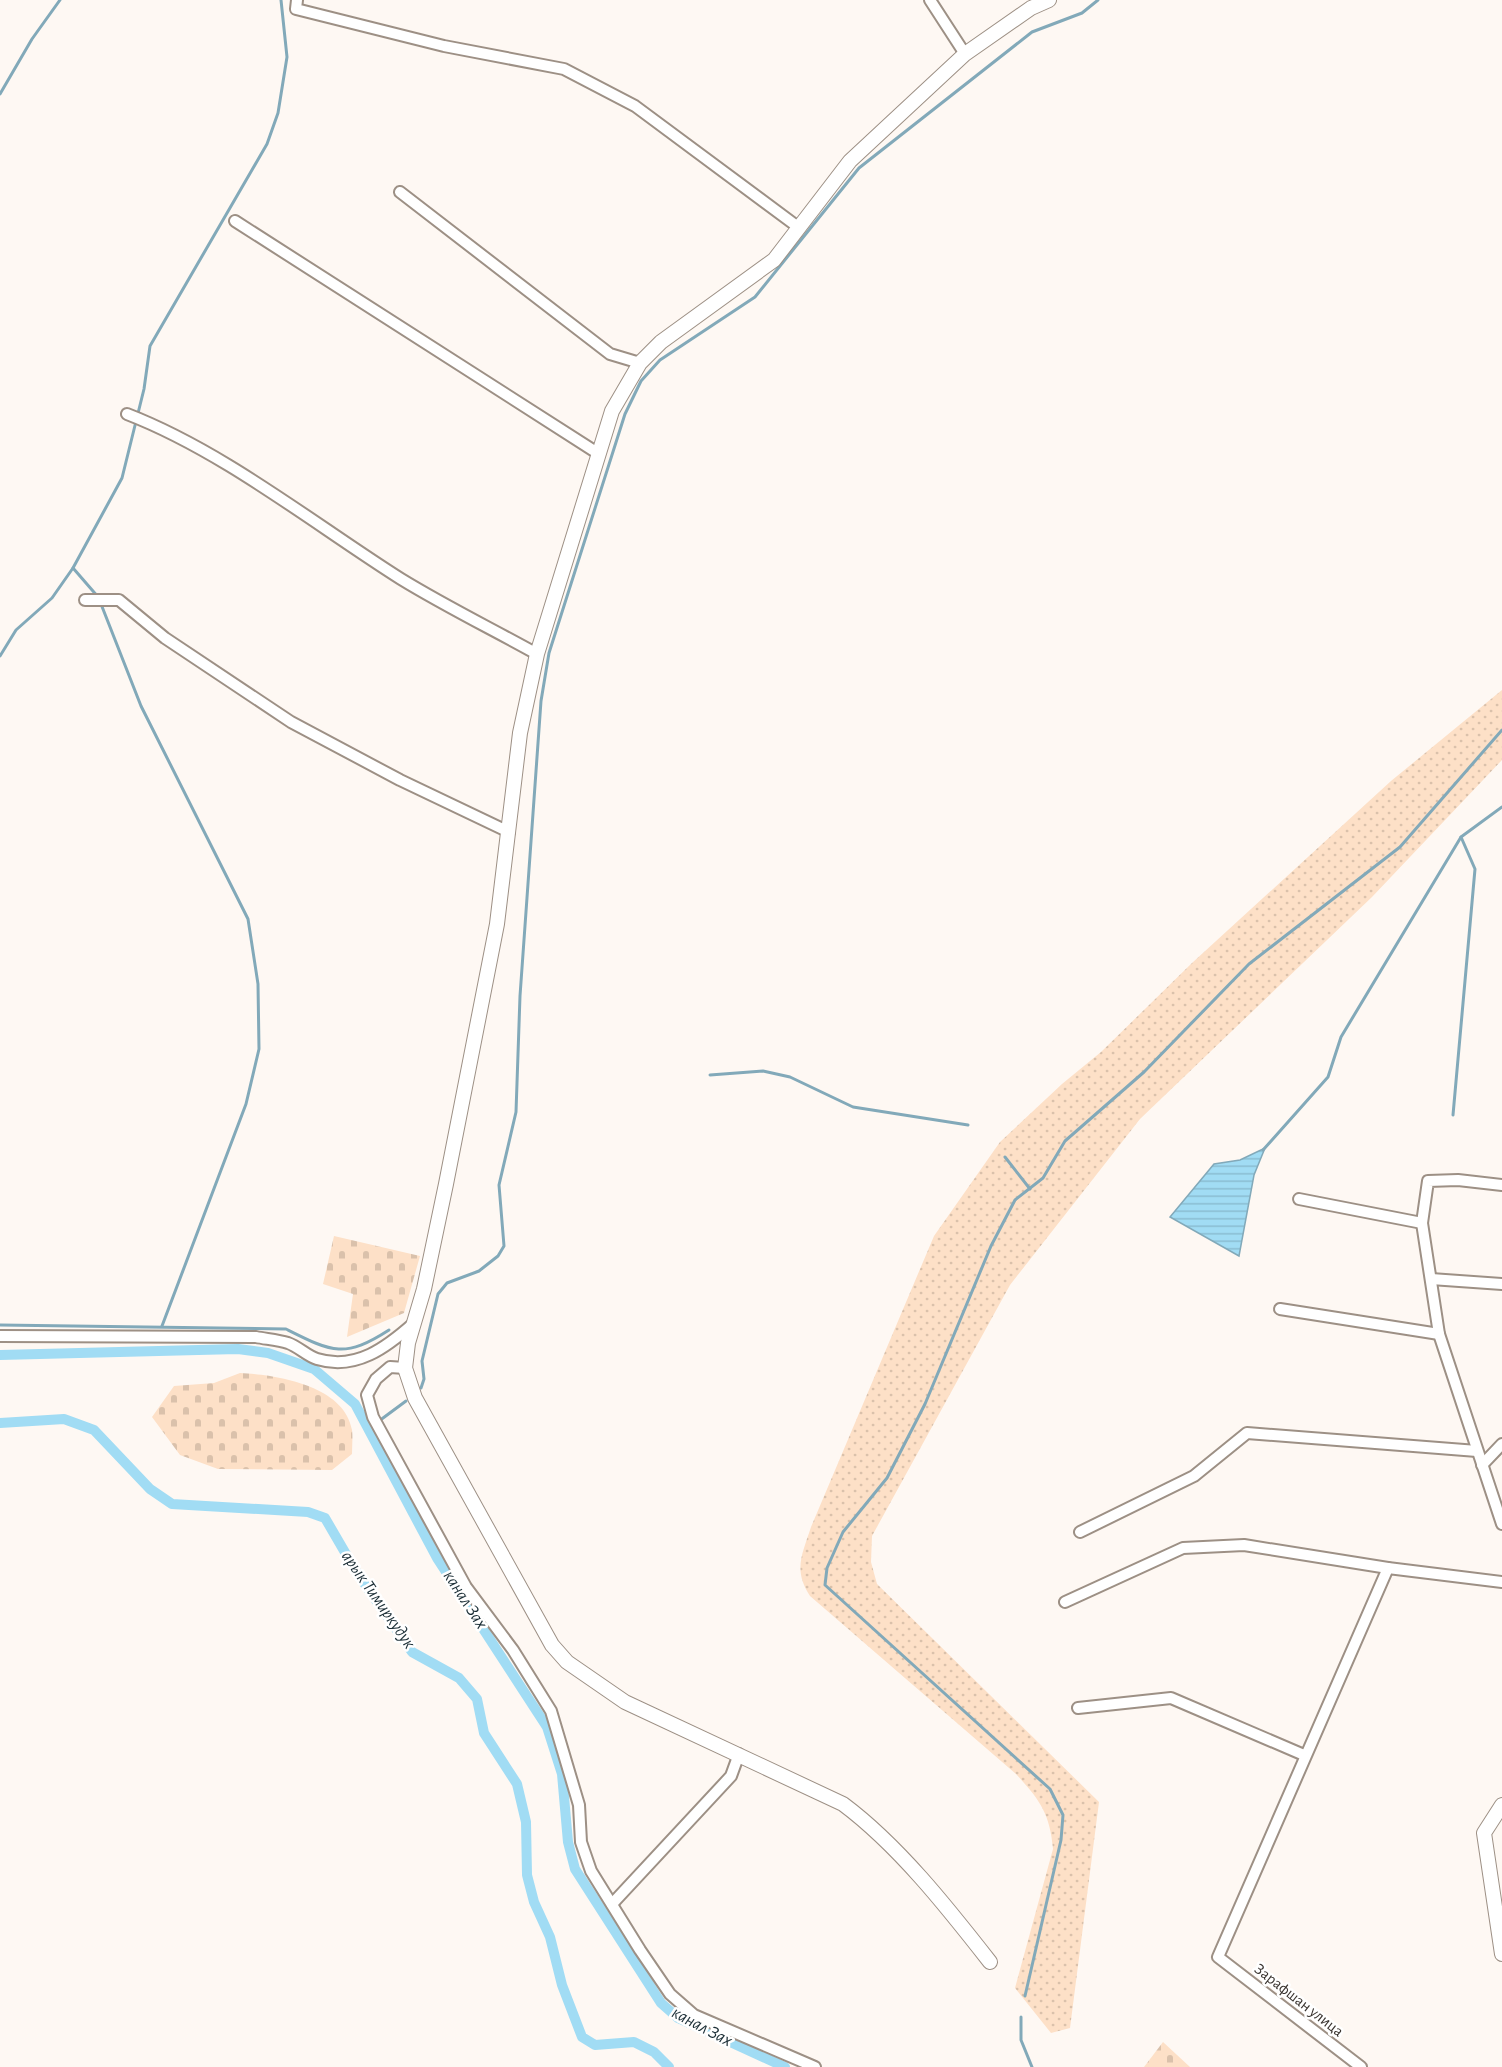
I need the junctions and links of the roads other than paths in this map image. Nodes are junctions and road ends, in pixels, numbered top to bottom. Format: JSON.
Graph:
{"nodes":[{"id":1,"x":297,"y":0,"type":"edge"},
{"id":2,"x":930,"y":0,"type":"edge"},
{"id":3,"x":1049,"y":0,"type":"edge"},
{"id":4,"x":965,"y":54,"type":"junction"},
{"id":5,"x":400,"y":192,"type":"dead end"},
{"id":6,"x":235,"y":221,"type":"dead end"},
{"id":7,"x":798,"y":227,"type":"junction"},
{"id":8,"x":640,"y":363,"type":"junction"},
{"id":9,"x":127,"y":414,"type":"dead end"},
{"id":10,"x":599,"y":454,"type":"junction"},
{"id":11,"x":85,"y":600,"type":"dead end"},
{"id":12,"x":537,"y":654,"type":"junction"},
{"id":13,"x":509,"y":832,"type":"junction"},
{"id":14,"x":1502,"y":1185,"type":"edge"},
{"id":15,"x":1299,"y":1199,"type":"dead end"},
{"id":16,"x":1422,"y":1224,"type":"junction"},
{"id":17,"x":1431,"y":1279,"type":"junction"},
{"id":18,"x":1502,"y":1284,"type":"edge"},
{"id":19,"x":1280,"y":1309,"type":"dead end"},
{"id":20,"x":414,"y":1323,"type":"junction"},
{"id":21,"x":1439,"y":1334,"type":"junction"},
{"id":22,"x":0,"y":1336,"type":"edge"},
{"id":23,"x":389,"y":1345,"type":"junction"},
{"id":24,"x":390,"y":1367,"type":"junction"},
{"id":25,"x":405,"y":1368,"type":"junction"},
{"id":26,"x":1502,"y":1444,"type":"edge"},
{"id":27,"x":1477,"y":1451,"type":"junction"},
{"id":28,"x":1482,"y":1465,"type":"junction"},
{"id":29,"x":1502,"y":1524,"type":"edge"},
{"id":30,"x":1080,"y":1532,"type":"dead end"},
{"id":31,"x":1388,"y":1568,"type":"junction"},
{"id":32,"x":1502,"y":1582,"type":"edge"},
{"id":33,"x":1065,"y":1602,"type":"dead end"},
{"id":34,"x":1078,"y":1708,"type":"dead end"},
{"id":35,"x":740,"y":1754,"type":"junction"},
{"id":36,"x":1304,"y":1755,"type":"junction"},
{"id":37,"x":1502,"y":1805,"type":"edge"},
{"id":38,"x":1498,"y":1900,"type":"edge"},
{"id":39,"x":612,"y":1905,"type":"junction"},
{"id":40,"x":1502,"y":1954,"type":"edge"},
{"id":41,"x":990,"y":1962,"type":"dead end"},
{"id":42,"x":815,"y":2067,"type":"edge"},
{"id":43,"x":1361,"y":2067,"type":"edge"}],
"edges":[{"from":1,"to":7,"type":"street"},
{"from":2,"to":4,"type":"street"},
{"from":3,"to":4,"type":"main road"},
{"from":4,"to":7,"type":"main road"},
{"from":5,"to":8,"type":"street"},
{"from":6,"to":10,"type":"street"},
{"from":7,"to":8,"type":"main road"},
{"from":8,"to":10,"type":"main road"},
{"from":9,"to":12,"type":"street"},
{"from":10,"to":12,"type":"main road"},
{"from":11,"to":13,"type":"street"},
{"from":12,"to":13,"type":"main road"},
{"from":13,"to":20,"type":"main road"},
{"from":14,"to":16,"type":"street"},
{"from":15,"to":16,"type":"street"},
{"from":16,"to":17,"type":"street"},
{"from":17,"to":18,"type":"street"},
{"from":17,"to":21,"type":"street"},
{"from":19,"to":21,"type":"street"},
{"from":20,"to":23,"type":"street"},
{"from":20,"to":25,"type":"main road"},
{"from":21,"to":27,"type":"street"},
{"from":22,"to":23,"type":"street"},
{"from":23,"to":24,"type":"street"},
{"from":24,"to":25,"type":"street"},
{"from":24,"to":39,"type":"street"},
{"from":25,"to":35,"type":"main road"},
{"from":26,"to":28,"type":"street"},
{"from":27,"to":28,"type":"street"},
{"from":27,"to":30,"type":"street"},
{"from":28,"to":29,"type":"street"},
{"from":31,"to":32,"type":"street"},
{"from":31,"to":33,"type":"street"},
{"from":31,"to":36,"type":"street"},
{"from":34,"to":36,"type":"street"},
{"from":35,"to":39,"type":"street"},
{"from":35,"to":41,"type":"main road"},
{"from":36,"to":43,"type":"street","name":"Зарафшан улица"},
{"from":37,"to":38,"type":"main road"},
{"from":38,"to":40,"type":"main road"},
{"from":39,"to":42,"type":"street"}]}
